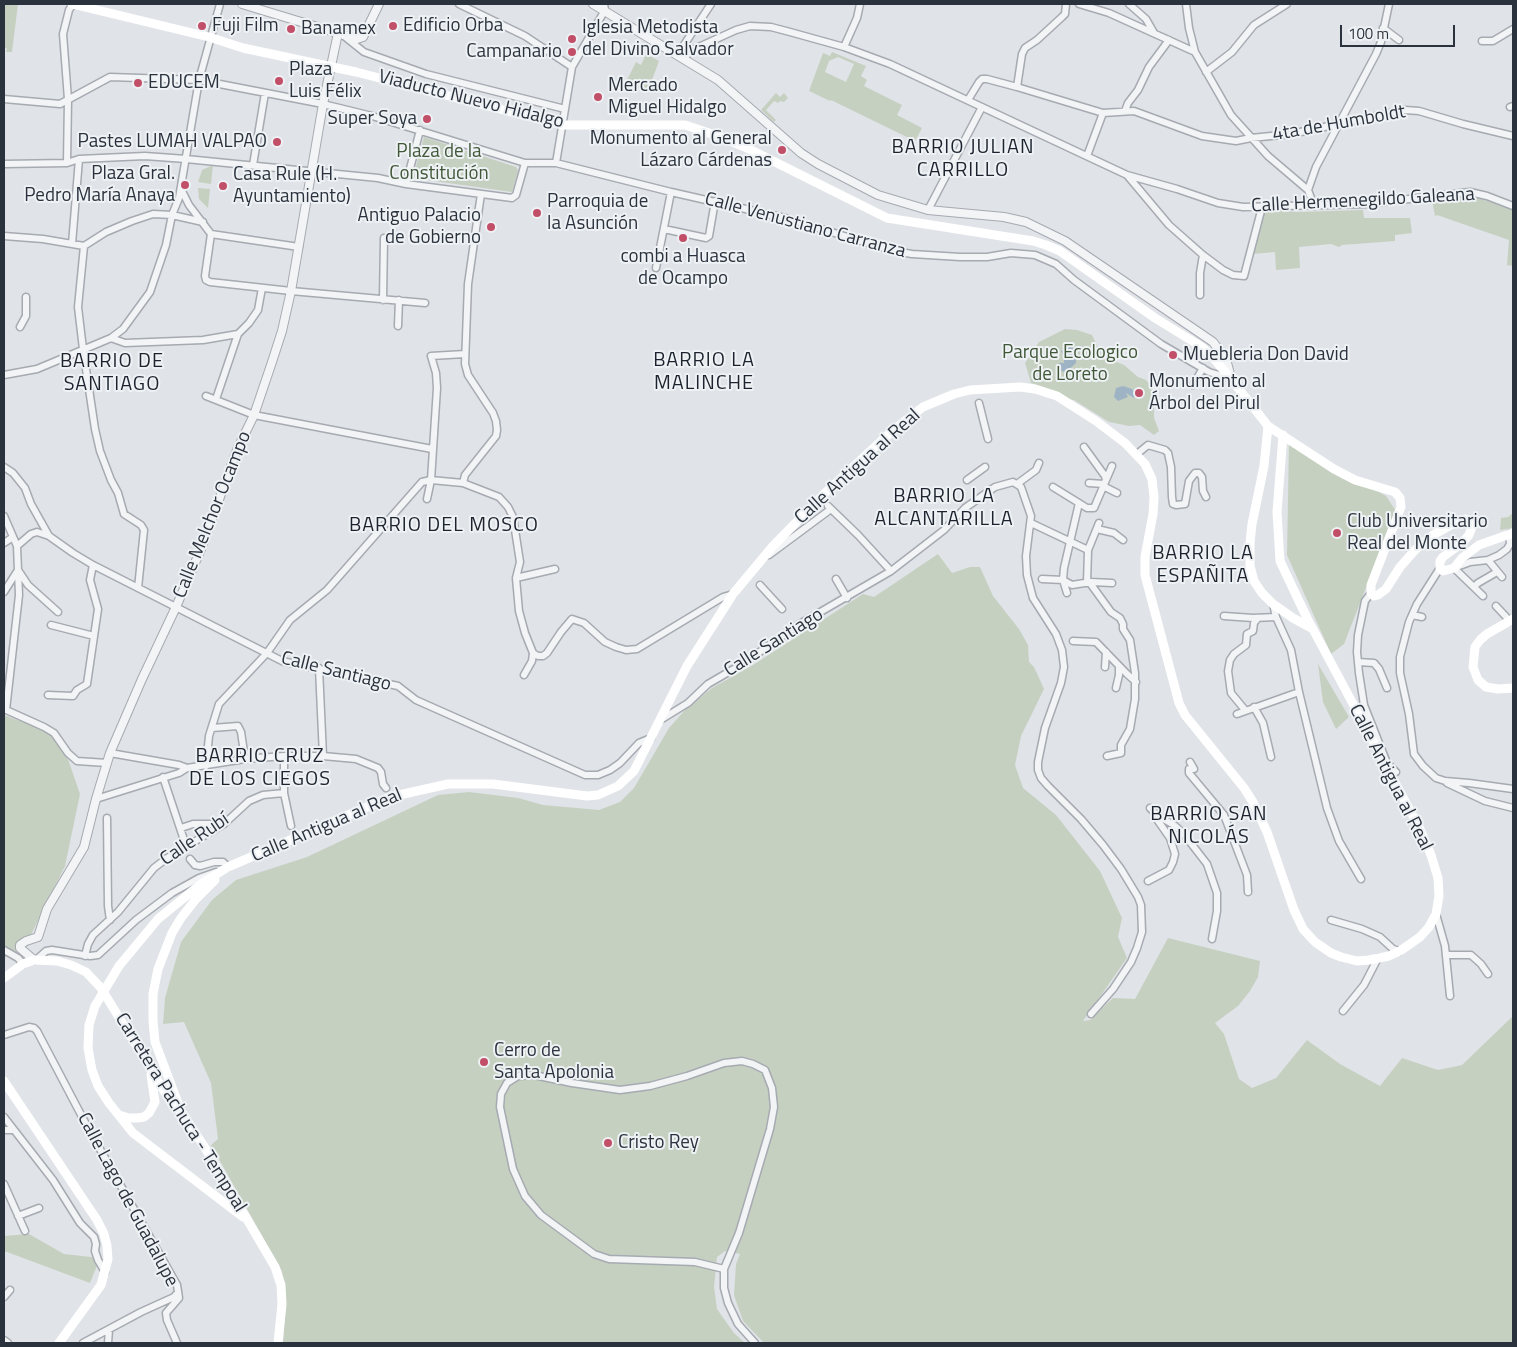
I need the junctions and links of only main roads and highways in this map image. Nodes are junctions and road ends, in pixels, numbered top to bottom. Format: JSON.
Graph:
{"nodes":[{"id":1,"x":72,"y":4,"type":"edge"},
{"id":2,"x":1268,"y":426,"type":"junction"},
{"id":3,"x":1283,"y":435,"type":"junction"},
{"id":4,"x":1511,"y":533,"type":"edge"},
{"id":5,"x":1511,"y":620,"type":"edge"},
{"id":6,"x":1313,"y":629,"type":"junction"},
{"id":7,"x":1513,"y":688,"type":"edge"},
{"id":8,"x":228,"y":867,"type":"junction"},
{"id":9,"x":4,"y":978,"type":"edge"},
{"id":10,"x":150,"y":1070,"type":"junction"},
{"id":11,"x":4,"y":1081,"type":"edge"},
{"id":12,"x":181,"y":1111,"type":"junction"},
{"id":13,"x":117,"y":1114,"type":"junction"},
{"id":14,"x":248,"y":1220,"type":"junction"},
{"id":15,"x":60,"y":1343,"type":"edge"},
{"id":16,"x":278,"y":1343,"type":"edge"}],
"edges":[{"from":1,"to":2,"type":"main road","name":"Viaducto Nuevo Hidalgo"},
{"from":2,"to":3,"type":"main road"},
{"from":2,"to":6,"type":"main road"},
{"from":3,"to":4,"type":"main road"},
{"from":3,"to":6,"type":"main road","name":"Calle Antigua al Real"},
{"from":5,"to":7,"type":"main road"},
{"from":6,"to":8,"type":"main road","name":"Calle Antigua al Real"},
{"from":8,"to":12,"type":"main road"},
{"from":8,"to":13,"type":"main road","bridge":true},
{"from":9,"to":10,"type":"main road","name":"Carretera Pachuca - Tempoal"},
{"from":10,"to":12,"type":"main road","name":"Carretera Pachuca - Tempoal"},
{"from":10,"to":13,"type":"main road"},
{"from":11,"to":15,"type":"main road"},
{"from":12,"to":14,"type":"main road","name":"Carretera Pachuca - Tempoal"},
{"from":13,"to":14,"type":"main road"},
{"from":14,"to":16,"type":"main road","name":"Carretera Pachuca - Tempoal"}]}
